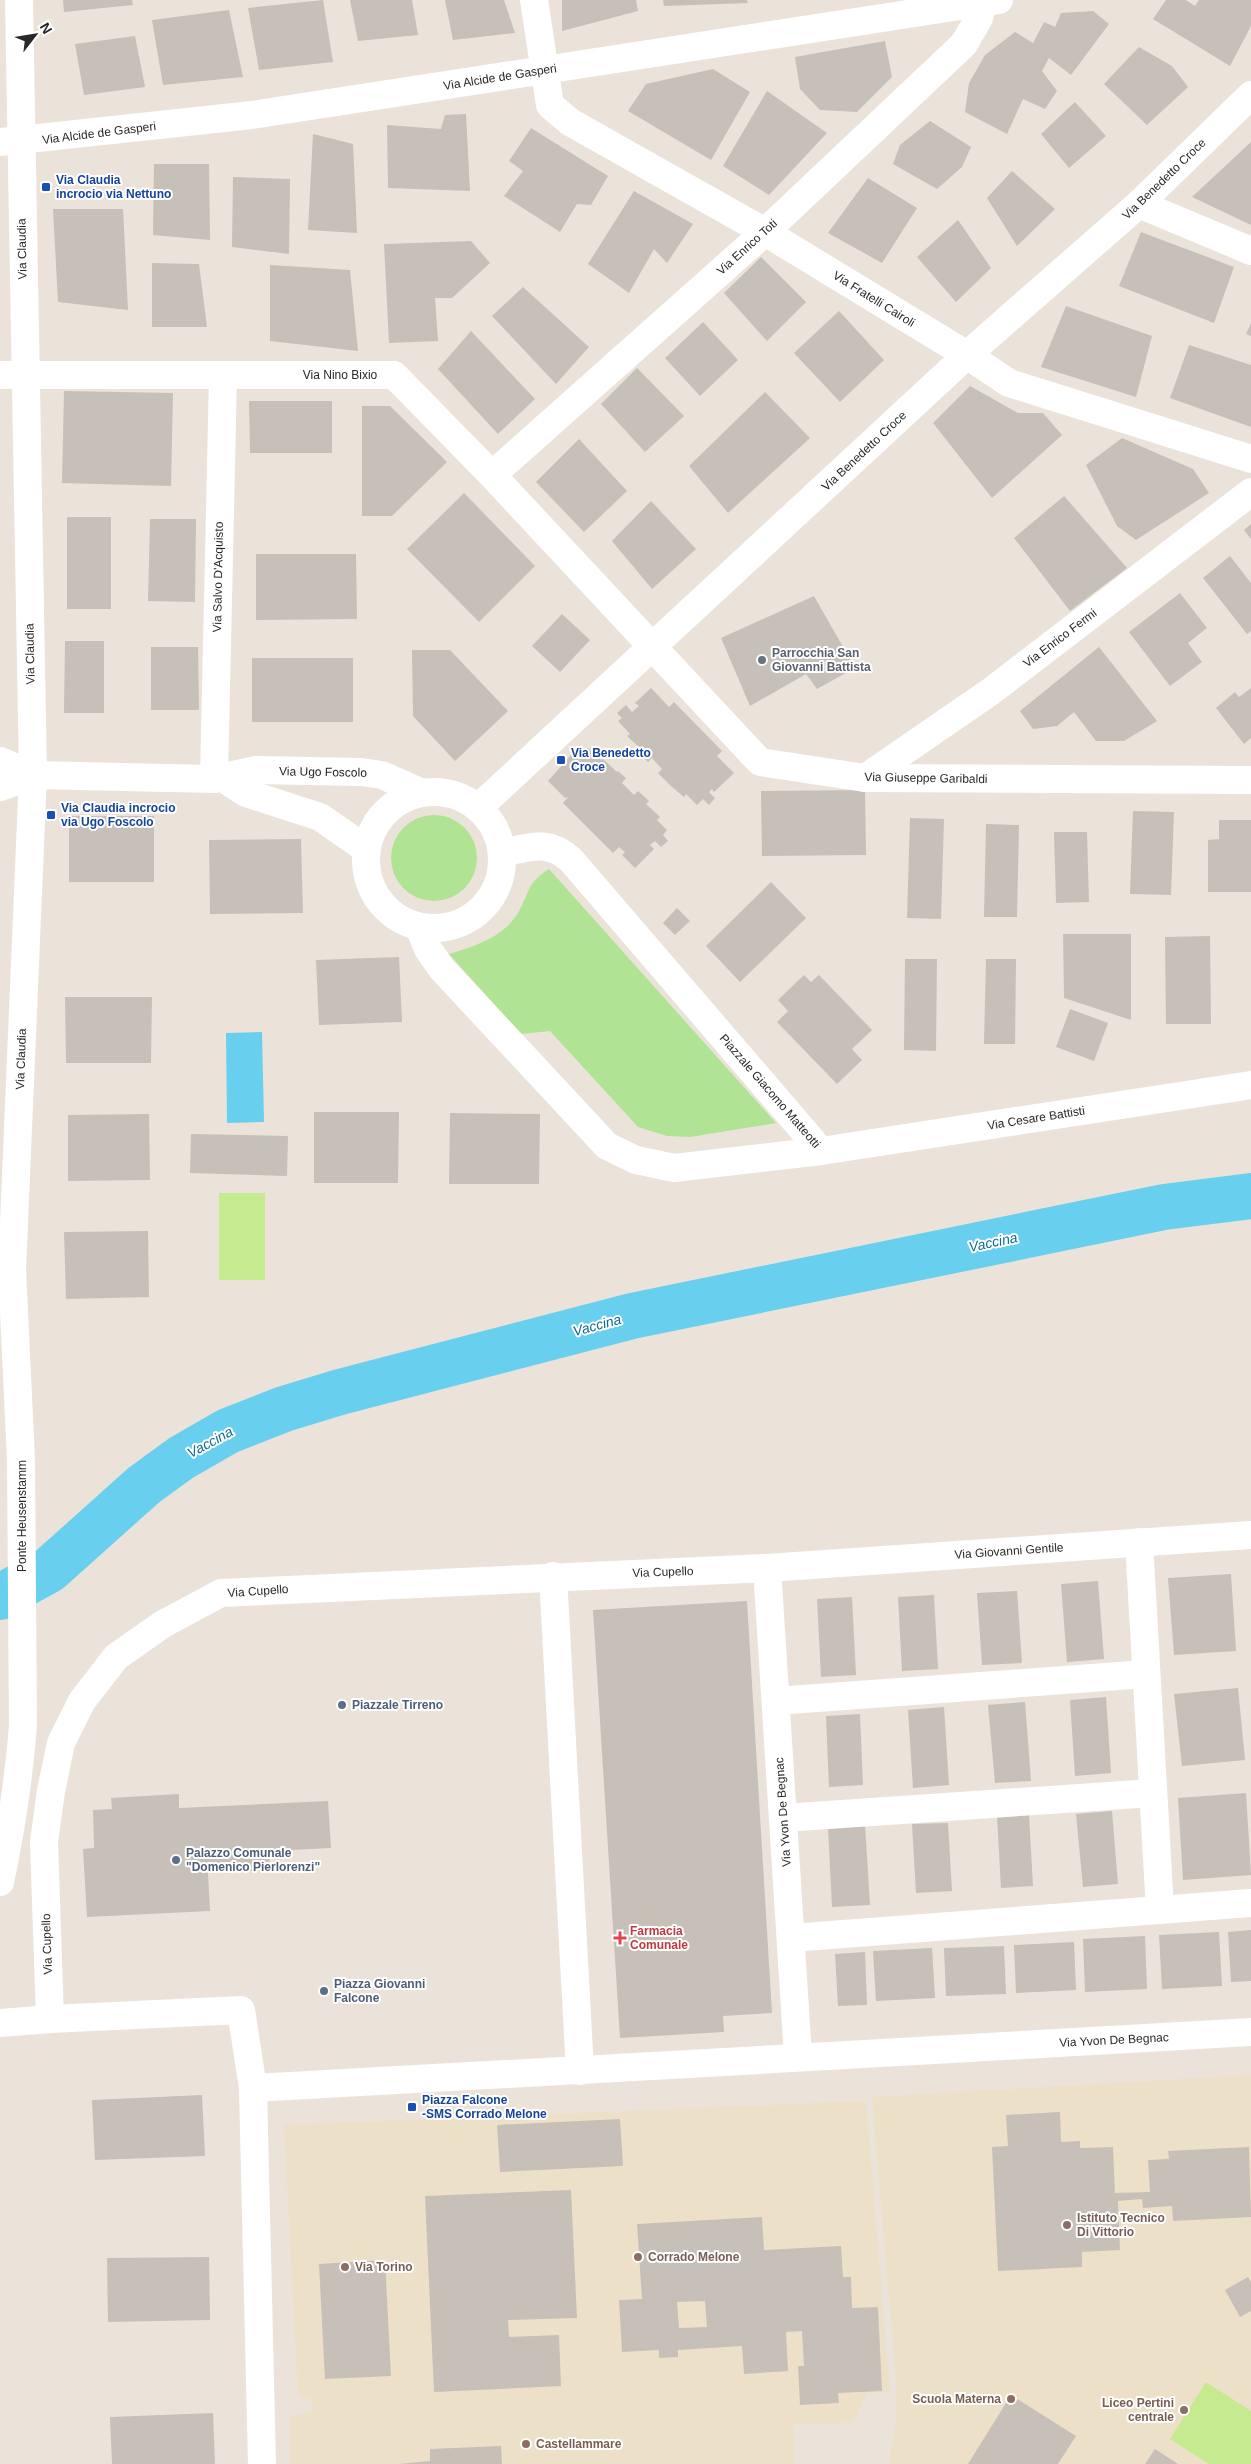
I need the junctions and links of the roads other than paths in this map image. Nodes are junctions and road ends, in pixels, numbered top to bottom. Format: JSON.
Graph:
{"nodes":[{"id":1,"x":19,"y":0,"type":"edge"},
{"id":2,"x":534,"y":0,"type":"edge"},
{"id":3,"x":991,"y":1,"type":"edge"},
{"id":4,"x":544,"y":71,"type":"junction"},
{"id":5,"x":1251,"y":95,"type":"edge"},
{"id":6,"x":10,"y":142,"type":"edge"},
{"id":7,"x":1139,"y":204,"type":"junction"},
{"id":8,"x":765,"y":232,"type":"junction"},
{"id":9,"x":1251,"y":251,"type":"edge"},
{"id":10,"x":967,"y":355,"type":"junction"},
{"id":11,"x":12,"y":375,"type":"edge"},
{"id":12,"x":223,"y":376,"type":"junction"},
{"id":13,"x":1251,"y":459,"type":"edge"},
{"id":14,"x":492,"y":475,"type":"junction"},
{"id":15,"x":1251,"y":492,"type":"edge"},
{"id":16,"x":652,"y":648,"type":"junction"},
{"id":17,"x":0,"y":761,"type":"edge"},
{"id":18,"x":33,"y":775,"type":"junction"},
{"id":19,"x":865,"y":778,"type":"junction"},
{"id":20,"x":219,"y":779,"type":"junction"},
{"id":21,"x":1251,"y":780,"type":"edge"},
{"id":22,"x":0,"y":787,"type":"edge"},
{"id":23,"x":420,"y":792,"type":"junction"},
{"id":24,"x":478,"y":808,"type":"junction"},
{"id":25,"x":366,"y":849,"type":"junction"},
{"id":26,"x":502,"y":853,"type":"junction"},
{"id":27,"x":419,"y":927,"type":"junction"},
{"id":28,"x":1251,"y":1085,"type":"edge"},
{"id":29,"x":821,"y":1151,"type":"junction"},
{"id":30,"x":0,"y":1235,"type":"edge"},
{"id":31,"x":12,"y":1270,"type":"junction"},
{"id":32,"x":1251,"y":1535,"type":"edge"},
{"id":33,"x":1139,"y":1542,"type":"junction"},
{"id":34,"x":768,"y":1568,"type":"junction"},
{"id":35,"x":553,"y":1576,"type":"junction"},
{"id":36,"x":1146,"y":1674,"type":"junction"},
{"id":37,"x":776,"y":1701,"type":"junction"},
{"id":38,"x":1153,"y":1793,"type":"junction"},
{"id":39,"x":783,"y":1818,"type":"junction"},
{"id":40,"x":0,"y":1882,"type":"edge"},
{"id":41,"x":1251,"y":1903,"type":"edge"},
{"id":42,"x":1160,"y":1910,"type":"junction"},
{"id":43,"x":790,"y":1938,"type":"junction"},
{"id":44,"x":50,"y":2018,"type":"junction"},
{"id":45,"x":0,"y":2023,"type":"edge"},
{"id":46,"x":1251,"y":2032,"type":"edge"},
{"id":47,"x":798,"y":2056,"type":"junction"},
{"id":48,"x":580,"y":2071,"type":"junction"},
{"id":49,"x":253,"y":2088,"type":"junction"},
{"id":50,"x":262,"y":2464,"type":"edge"}],
"edges":[{"from":1,"to":6,"type":"street","name":"Via Claudia"},
{"from":2,"to":4,"type":"street","name":"Via Fratelli Cairoli"},
{"from":3,"to":4,"type":"street","name":"Via Alcide de Gasperi"},
{"from":3,"to":8,"type":"street","name":"Via Enrico Toti"},
{"from":4,"to":6,"type":"street","name":"Via Alcide de Gasperi"},
{"from":4,"to":8,"type":"street","name":"Via Fratelli Cairoli"},
{"from":5,"to":7,"type":"street","name":"Via Benedetto Croce"},
{"from":6,"to":11,"type":"street","name":"Via Claudia"},
{"from":7,"to":9,"type":"street"},
{"from":7,"to":10,"type":"street","name":"Via Benedetto Croce"},
{"from":8,"to":10,"type":"street","name":"Via Fratelli Cairoli"},
{"from":8,"to":14,"type":"street","name":"Via Enrico Toti"},
{"from":10,"to":13,"type":"street","name":"Via Fratelli Cairoli"},
{"from":10,"to":16,"type":"street","name":"Via Benedetto Croce"},
{"from":11,"to":12,"type":"street","name":"Via Nino Bixio"},
{"from":11,"to":18,"type":"street","name":"Via Claudia"},
{"from":12,"to":14,"type":"street","name":"Via Nino Bixio"},
{"from":12,"to":20,"type":"street","name":"Via Salvo D'Acquisto"},
{"from":14,"to":16,"type":"street","name":"Via Nino Bixio"},
{"from":15,"to":19,"type":"street","name":"Via Enrico Fermi"},
{"from":16,"to":19,"type":"street","name":"Via Giuseppe Garibaldi"},
{"from":16,"to":24,"type":"street","name":"Via Benedetto Croce"},
{"from":17,"to":18,"type":"street","name":"Via Ugo Foscolo"},
{"from":18,"to":20,"type":"street","name":"Via Ugo Foscolo"},
{"from":18,"to":22,"type":"street","name":"Via Ugo Foscolo"},
{"from":18,"to":31,"type":"street","name":"Via Claudia"},
{"from":19,"to":21,"type":"street","name":"Via Giuseppe Garibaldi"},
{"from":20,"to":23,"type":"street","name":"Via Ugo Foscolo"},
{"from":20,"to":25,"type":"street"},
{"from":23,"to":24,"type":"street"},
{"from":23,"to":25,"type":"street"},
{"from":24,"to":26,"type":"street"},
{"from":25,"to":27,"type":"street"},
{"from":26,"to":27,"type":"street"},
{"from":26,"to":29,"type":"street","name":"Piazzale Giacomo Matteotti"},
{"from":27,"to":29,"type":"street","name":"Piazzale Giacomo Matteotti"},
{"from":28,"to":29,"type":"street","name":"Via Cesare Battisti"},
{"from":30,"to":31,"type":"street"},
{"from":31,"to":40,"type":"street","name":"Ponte Heusenstamm"},
{"from":32,"to":33,"type":"street","name":"Via Giovanni Gentile"},
{"from":33,"to":34,"type":"street","name":"Via Giovanni Gentile"},
{"from":33,"to":36,"type":"street"},
{"from":34,"to":35,"type":"street","name":"Via Cupello"},
{"from":34,"to":37,"type":"street","name":"Via Yvon De Begnac"},
{"from":35,"to":44,"type":"street","name":"Via Cupello"},
{"from":35,"to":48,"type":"street"},
{"from":36,"to":37,"type":"street"},
{"from":36,"to":38,"type":"street"},
{"from":37,"to":39,"type":"street","name":"Via Yvon De Begnac"},
{"from":38,"to":39,"type":"street"},
{"from":38,"to":42,"type":"street"},
{"from":39,"to":43,"type":"street","name":"Via Yvon De Begnac"},
{"from":41,"to":42,"type":"street"},
{"from":42,"to":43,"type":"street"},
{"from":43,"to":47,"type":"street","name":"Via Yvon De Begnac"},
{"from":44,"to":45,"type":"street"},
{"from":44,"to":49,"type":"street"},
{"from":46,"to":47,"type":"street","name":"Via Yvon De Begnac"},
{"from":47,"to":48,"type":"street","name":"Via Yvon De Begnac"},
{"from":48,"to":49,"type":"street"},
{"from":49,"to":50,"type":"street"}]}
